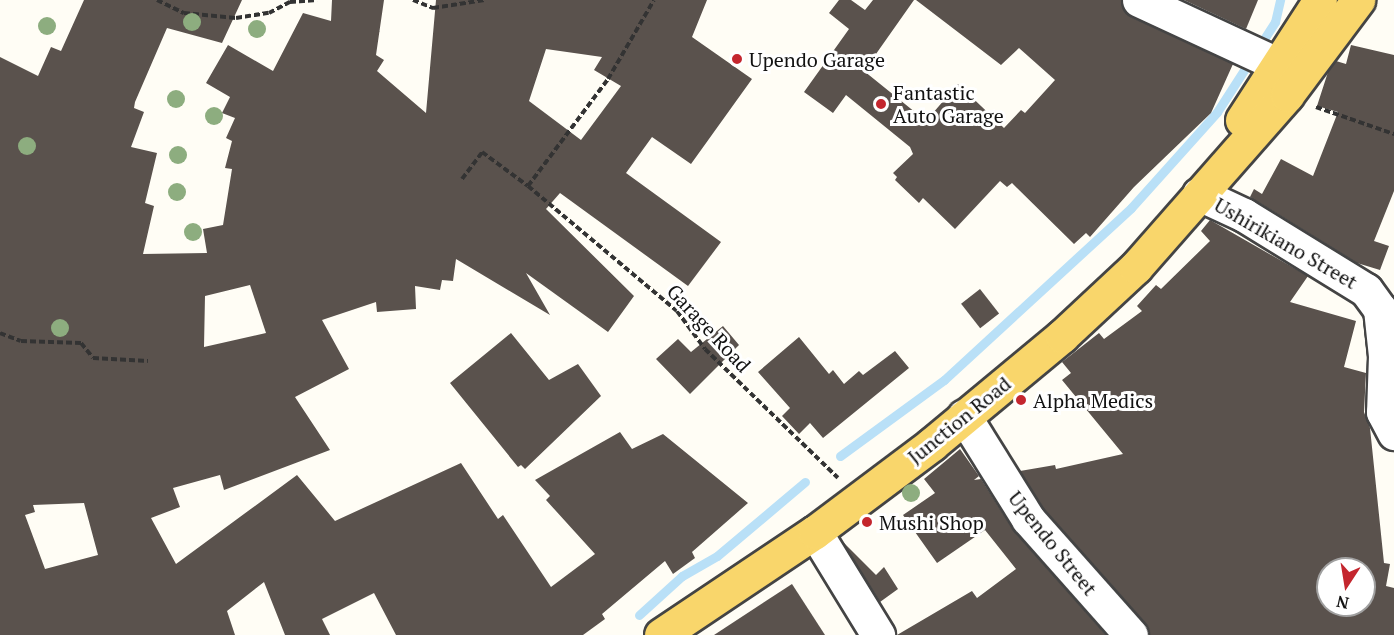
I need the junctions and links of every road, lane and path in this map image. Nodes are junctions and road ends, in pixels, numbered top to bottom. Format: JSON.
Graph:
{"nodes":[{"id":1,"x":157,"y":0,"type":"edge"},
{"id":2,"x":317,"y":0,"type":"edge"},
{"id":3,"x":413,"y":0,"type":"edge"},
{"id":4,"x":484,"y":0,"type":"edge"},
{"id":5,"x":654,"y":0,"type":"edge"},
{"id":6,"x":1139,"y":0,"type":"edge"},
{"id":7,"x":1358,"y":0,"type":"edge"},
{"id":8,"x":1320,"y":16,"type":"edge"},
{"id":9,"x":1283,"y":80,"type":"junction"},
{"id":10,"x":1394,"y":135,"type":"edge"},
{"id":11,"x":462,"y":179,"type":"dead end"},
{"id":12,"x":528,"y":186,"type":"junction"},
{"id":13,"x":1199,"y":194,"type":"junction"},
{"id":14,"x":0,"y":333,"type":"edge"},
{"id":15,"x":148,"y":361,"type":"dead end"},
{"id":16,"x":964,"y":416,"type":"junction"},
{"id":17,"x":1394,"y":433,"type":"edge"},
{"id":18,"x":863,"y":496,"type":"junction"},
{"id":19,"x":815,"y":532,"type":"junction"},
{"id":20,"x":661,"y":635,"type":"edge"},
{"id":21,"x":878,"y":635,"type":"edge"},
{"id":22,"x":1131,"y":635,"type":"edge"}],
"edges":[{"from":1,"to":2,"type":"path"},
{"from":3,"to":4,"type":"path"},
{"from":5,"to":12,"type":"path"},
{"from":6,"to":9,"type":"street"},
{"from":7,"to":8,"type":"main road","name":"Junction Road"},
{"from":8,"to":9,"type":"main road","name":"Junction Road"},
{"from":9,"to":10,"type":"path"},
{"from":9,"to":13,"type":"main road","name":"Junction Road"},
{"from":11,"to":12,"type":"path","name":"Garage Road"},
{"from":12,"to":18,"type":"path","name":"Garage Road"},
{"from":13,"to":16,"type":"main road","name":"Junction Road"},
{"from":13,"to":17,"type":"street","name":"Ushirikiano Street"},
{"from":14,"to":15,"type":"path"},
{"from":16,"to":18,"type":"main road","name":"Junction Road"},
{"from":16,"to":22,"type":"street","name":"Upendo Street"},
{"from":18,"to":19,"type":"main road","name":"Junction Road"},
{"from":19,"to":20,"type":"main road","name":"Junction Road"},
{"from":19,"to":21,"type":"street"}]}
